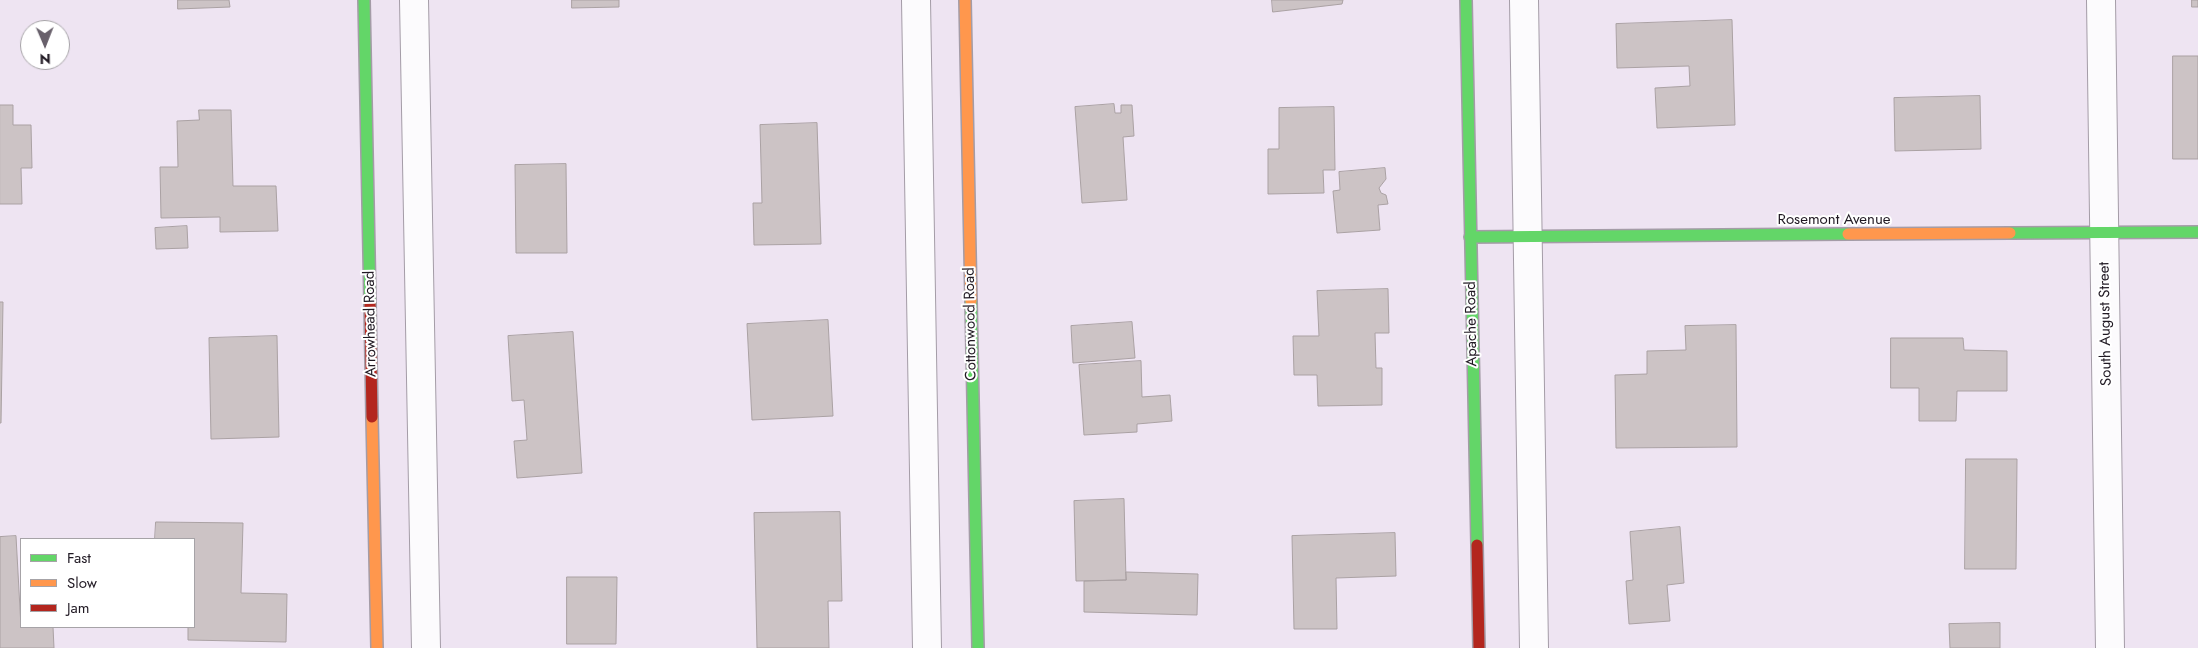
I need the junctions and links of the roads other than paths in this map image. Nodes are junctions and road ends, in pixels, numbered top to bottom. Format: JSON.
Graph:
{"nodes":[{"id":1,"x":364,"y":0,"type":"edge"},
{"id":2,"x":414,"y":0,"type":"edge"},
{"id":3,"x":916,"y":0,"type":"edge"},
{"id":4,"x":965,"y":0,"type":"edge"},
{"id":5,"x":1466,"y":0,"type":"edge"},
{"id":6,"x":1524,"y":0,"type":"edge"},
{"id":7,"x":2101,"y":0,"type":"edge"},
{"id":8,"x":2198,"y":232,"type":"edge"},
{"id":9,"x":2105,"y":234,"type":"junction"},
{"id":10,"x":1470,"y":236,"type":"junction"},
{"id":11,"x":1529,"y":236,"type":"junction"},
{"id":12,"x":377,"y":648,"type":"edge"},
{"id":13,"x":426,"y":648,"type":"edge"},
{"id":14,"x":928,"y":648,"type":"edge"},
{"id":15,"x":978,"y":648,"type":"edge"},
{"id":16,"x":1479,"y":648,"type":"edge"},
{"id":17,"x":1534,"y":648,"type":"edge"},
{"id":18,"x":2110,"y":648,"type":"edge"}],
"edges":[{"from":1,"to":12,"type":"street","name":"Arrowhead Road"},
{"from":2,"to":13,"type":"street"},
{"from":3,"to":14,"type":"street"},
{"from":4,"to":15,"type":"street","name":"Cottonwood Road"},
{"from":5,"to":10,"type":"street","name":"Apache Road"},
{"from":6,"to":11,"type":"street"},
{"from":7,"to":9,"type":"street","name":"South August Street"},
{"from":8,"to":9,"type":"street","name":"Rosemont Avenue"},
{"from":9,"to":11,"type":"street","name":"Rosemont Avenue"},
{"from":9,"to":18,"type":"street","name":"South August Street"},
{"from":10,"to":11,"type":"street","name":"Rosemont Avenue"},
{"from":10,"to":16,"type":"street","name":"Apache Road"},
{"from":11,"to":17,"type":"street"}]}
